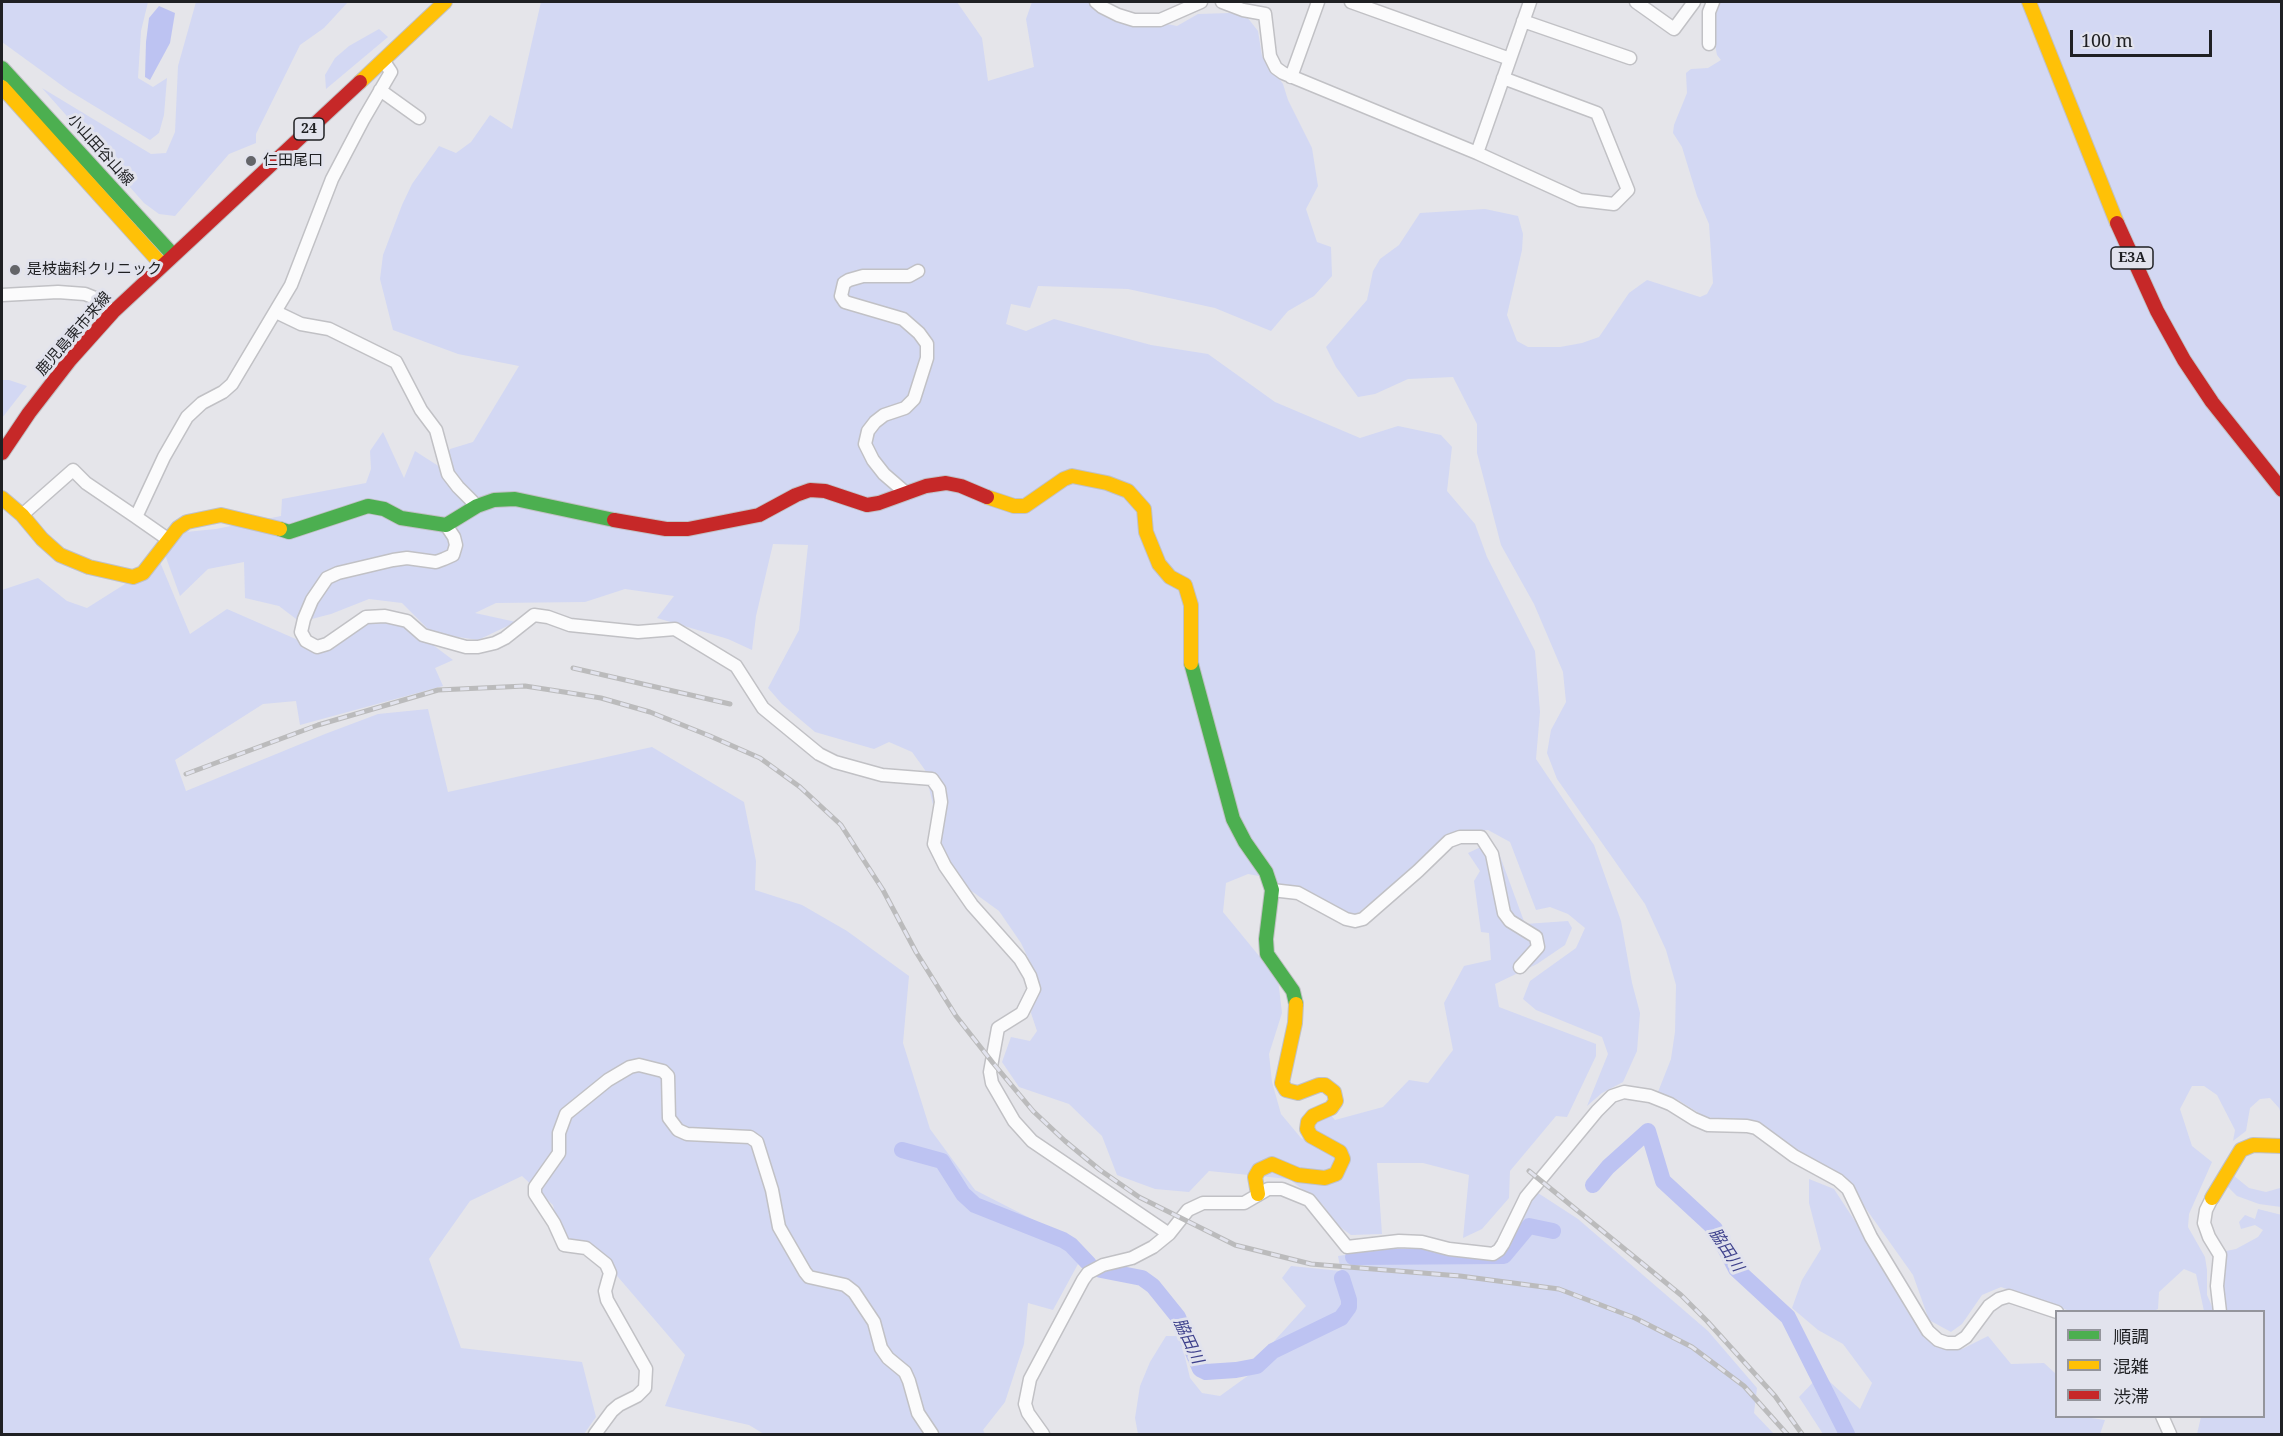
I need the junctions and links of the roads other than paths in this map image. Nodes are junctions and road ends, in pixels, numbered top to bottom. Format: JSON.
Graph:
{"nodes":[{"id":1,"x":446,"y":2,"type":"edge"},
{"id":2,"x":1096,"y":2,"type":"edge"},
{"id":3,"x":1202,"y":2,"type":"edge"},
{"id":4,"x":1222,"y":2,"type":"edge"},
{"id":5,"x":1318,"y":2,"type":"edge"},
{"id":6,"x":1351,"y":2,"type":"edge"},
{"id":7,"x":1530,"y":2,"type":"edge"},
{"id":8,"x":1636,"y":2,"type":"edge"},
{"id":9,"x":1694,"y":2,"type":"edge"},
{"id":10,"x":1713,"y":2,"type":"edge"},
{"id":11,"x":2029,"y":2,"type":"edge"},
{"id":12,"x":1523,"y":21,"type":"junction"},
{"id":13,"x":1709,"y":44,"type":"dead end"},
{"id":14,"x":1630,"y":58,"type":"dead end"},
{"id":15,"x":1510,"y":59,"type":"junction"},
{"id":16,"x":383,"y":60,"type":"junction"},
{"id":17,"x":2,"y":68,"type":"edge"},
{"id":18,"x":1291,"y":77,"type":"junction"},
{"id":19,"x":1503,"y":78,"type":"junction"},
{"id":20,"x":2,"y":87,"type":"edge"},
{"id":21,"x":380,"y":90,"type":"junction"},
{"id":22,"x":419,"y":118,"type":"dead end"},
{"id":23,"x":1476,"y":153,"type":"junction"},
{"id":24,"x":167,"y":260,"type":"junction"},
{"id":25,"x":918,"y":271,"type":"dead end"},
{"id":26,"x":2,"y":295,"type":"edge"},
{"id":27,"x":113,"y":312,"type":"junction"},
{"id":28,"x":276,"y":312,"type":"junction"},
{"id":29,"x":2,"y":453,"type":"edge"},
{"id":30,"x":2282,"y":490,"type":"edge"},
{"id":31,"x":906,"y":493,"type":"junction"},
{"id":32,"x":2,"y":498,"type":"edge"},
{"id":33,"x":477,"y":506,"type":"junction"},
{"id":34,"x":22,"y":515,"type":"junction"},
{"id":35,"x":136,"y":517,"type":"junction"},
{"id":36,"x":446,"y":525,"type":"junction"},
{"id":37,"x":169,"y":540,"type":"junction"},
{"id":38,"x":1272,"y":890,"type":"junction"},
{"id":39,"x":1520,"y":966,"type":"dead end"},
{"id":40,"x":2282,"y":1146,"type":"edge"},
{"id":41,"x":1258,"y":1194,"type":"junction"},
{"id":42,"x":2212,"y":1198,"type":"joint"},
{"id":43,"x":1169,"y":1234,"type":"junction"},
{"id":44,"x":2055,"y":1310,"type":"edge"},
{"id":45,"x":2220,"y":1310,"type":"edge"},
{"id":46,"x":2164,"y":1418,"type":"edge"},
{"id":47,"x":595,"y":1434,"type":"edge"},
{"id":48,"x":932,"y":1434,"type":"edge"},
{"id":49,"x":1043,"y":1434,"type":"edge"},
{"id":50,"x":2170,"y":1434,"type":"edge"}],
"edges":[{"from":1,"to":16,"type":"main road","name":"鹿児島東市来線","number":"24"},
{"from":2,"to":3,"type":"street"},
{"from":4,"to":18,"type":"street"},
{"from":5,"to":18,"type":"street"},
{"from":6,"to":15,"type":"street"},
{"from":7,"to":12,"type":"street"},
{"from":8,"to":9,"type":"street"},
{"from":10,"to":13,"type":"street"},
{"from":11,"to":30,"type":"main road","number":"E3A"},
{"from":12,"to":14,"type":"street"},
{"from":12,"to":15,"type":"street"},
{"from":15,"to":19,"type":"street"},
{"from":16,"to":21,"type":"street"},
{"from":16,"to":24,"type":"main road","name":"鹿児島東市来線","number":"24"},
{"from":17,"to":24,"type":"main road","name":"小山田谷山線"},
{"from":18,"to":23,"type":"street"},
{"from":19,"to":23,"type":"street"},
{"from":19,"to":23,"type":"street"},
{"from":20,"to":24,"type":"main road","name":"小山田谷山線"},
{"from":21,"to":22,"type":"street"},
{"from":21,"to":28,"type":"street"},
{"from":24,"to":27,"type":"main road","name":"鹿児島東市来線","number":"24"},
{"from":25,"to":31,"type":"street"},
{"from":26,"to":27,"type":"street"},
{"from":27,"to":29,"type":"main road","name":"鹿児島東市来線","number":"24"},
{"from":28,"to":33,"type":"street"},
{"from":28,"to":35,"type":"street"},
{"from":31,"to":33,"type":"main road"},
{"from":31,"to":38,"type":"main road"},
{"from":32,"to":34,"type":"main road"},
{"from":33,"to":36,"type":"main road"},
{"from":34,"to":35,"type":"street"},
{"from":34,"to":37,"type":"main road"},
{"from":35,"to":37,"type":"street"},
{"from":36,"to":37,"type":"main road"},
{"from":36,"to":43,"type":"street"},
{"from":38,"to":39,"type":"street"},
{"from":38,"to":41,"type":"main road"},
{"from":40,"to":42,"type":"main road"},
{"from":41,"to":43,"type":"street"},
{"from":41,"to":44,"type":"street"},
{"from":42,"to":45,"type":"street"},
{"from":43,"to":49,"type":"street"},
{"from":46,"to":50,"type":"street"},
{"from":47,"to":48,"type":"street"}]}
